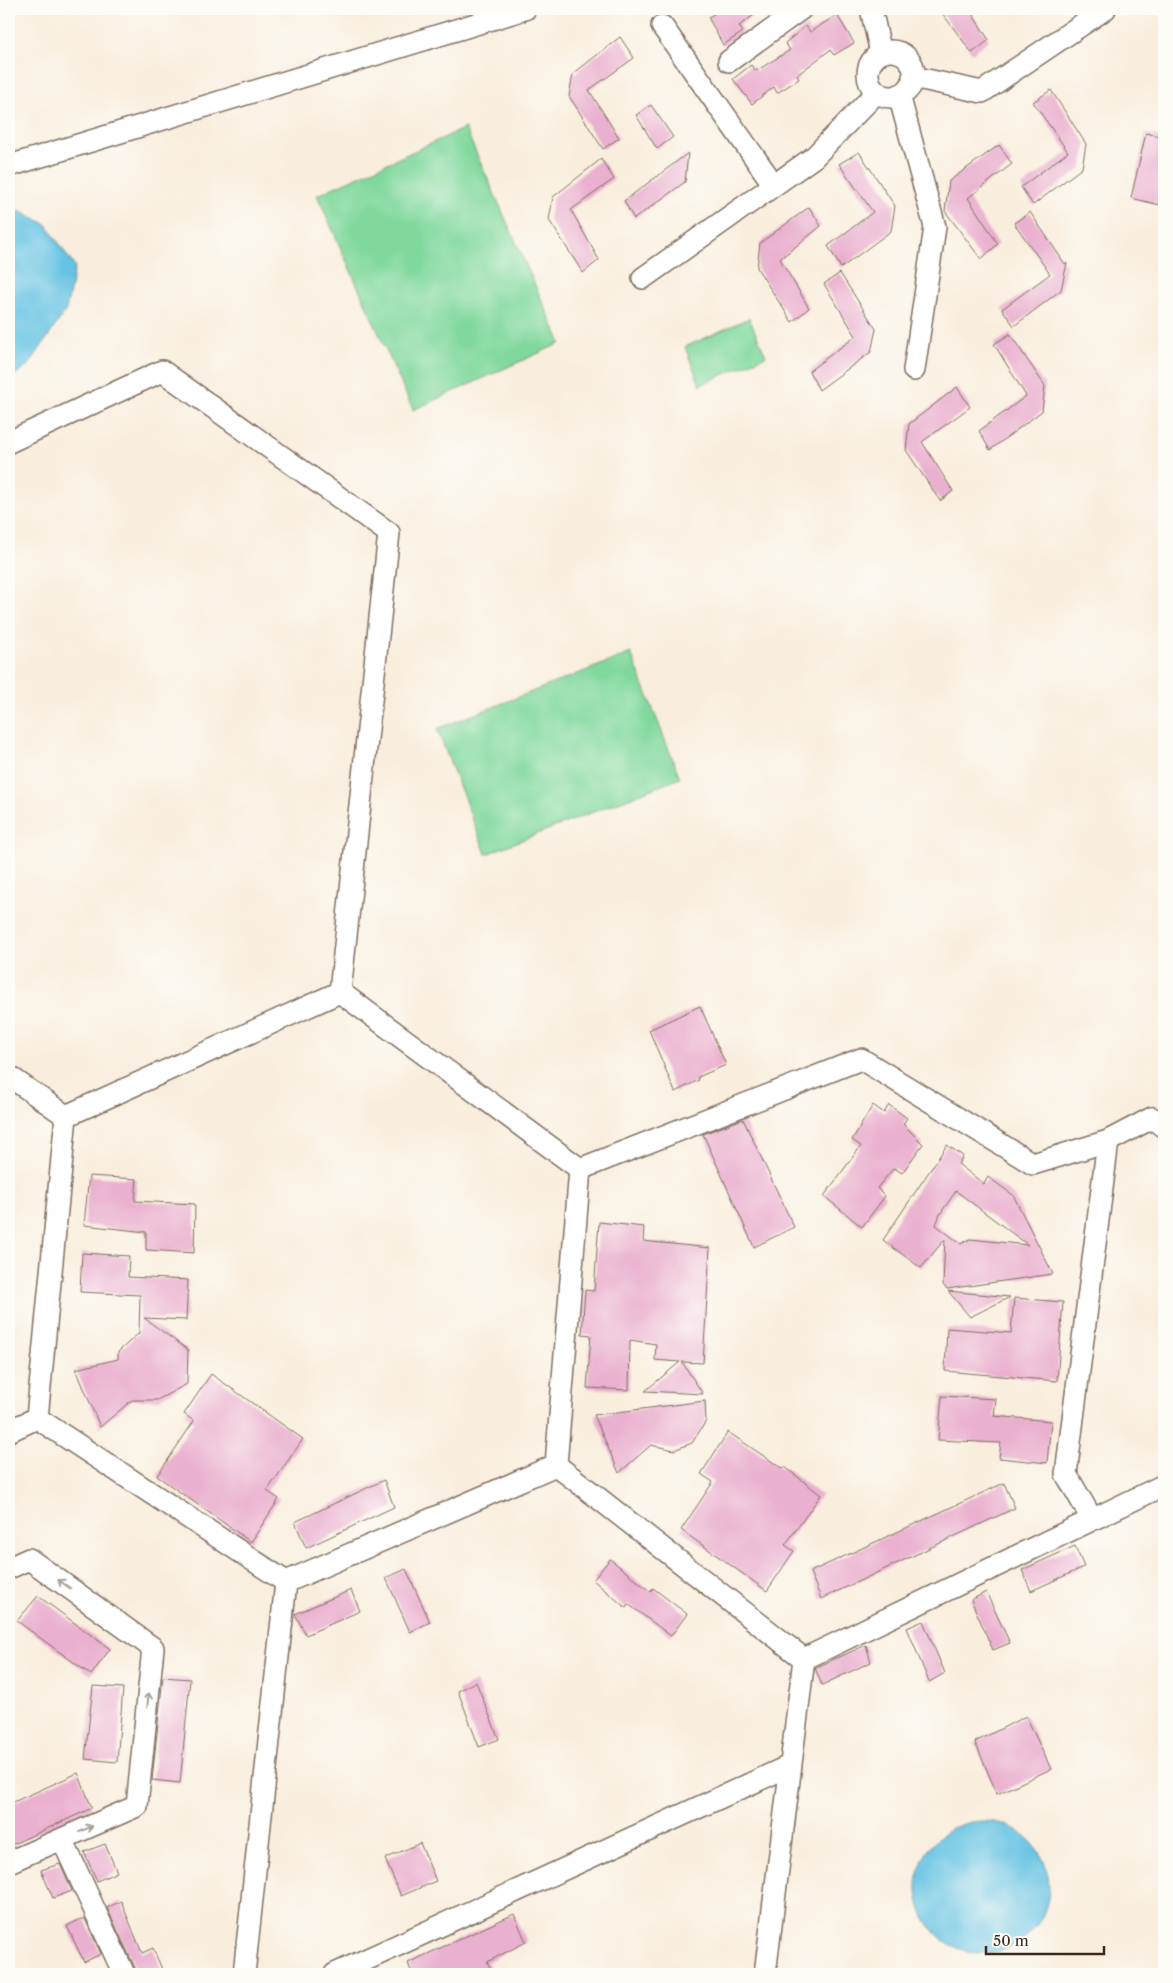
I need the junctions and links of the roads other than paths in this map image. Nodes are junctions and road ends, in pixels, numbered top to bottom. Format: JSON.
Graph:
{"nodes":[{"id":1,"x":525,"y":9,"type":"edge"},
{"id":2,"x":802,"y":9,"type":"edge"},
{"id":3,"x":871,"y":9,"type":"edge"},
{"id":4,"x":1105,"y":9,"type":"edge"},
{"id":5,"x":662,"y":26,"type":"dead end"},
{"id":6,"x":881,"y":53,"type":"junction"},
{"id":7,"x":730,"y":60,"type":"dead end"},
{"id":8,"x":913,"y":77,"type":"junction"},
{"id":9,"x":876,"y":92,"type":"junction"},
{"id":10,"x":899,"y":95,"type":"junction"},
{"id":11,"x":9,"y":166,"type":"edge"},
{"id":12,"x":774,"y":185,"type":"junction"},
{"id":13,"x":643,"y":278,"type":"dead end"},
{"id":14,"x":914,"y":370,"type":"dead end"},
{"id":15,"x":9,"y":442,"type":"edge"},
{"id":16,"x":340,"y":992,"type":"junction"},
{"id":17,"x":9,"y":1076,"type":"edge"},
{"id":18,"x":66,"y":1116,"type":"junction"},
{"id":19,"x":1164,"y":1127,"type":"edge"},
{"id":20,"x":1108,"y":1140,"type":"junction"},
{"id":21,"x":580,"y":1169,"type":"junction"},
{"id":22,"x":37,"y":1418,"type":"junction"},
{"id":23,"x":9,"y":1431,"type":"edge"},
{"id":24,"x":556,"y":1465,"type":"junction"},
{"id":25,"x":1164,"y":1485,"type":"edge"},
{"id":26,"x":1092,"y":1519,"type":"junction"},
{"id":27,"x":9,"y":1568,"type":"edge"},
{"id":28,"x":286,"y":1582,"type":"junction"},
{"id":29,"x":804,"y":1659,"type":"junction"},
{"id":30,"x":789,"y":1766,"type":"junction"},
{"id":31,"x":62,"y":1839,"type":"junction"},
{"id":32,"x":9,"y":1862,"type":"edge"},
{"id":33,"x":124,"y":1974,"type":"edge"},
{"id":34,"x":244,"y":1974,"type":"edge"},
{"id":35,"x":335,"y":1974,"type":"edge"},
{"id":36,"x":765,"y":1974,"type":"edge"}],
"edges":[{"from":1,"to":11,"type":"street"},
{"from":2,"to":7,"type":"street"},
{"from":3,"to":6,"type":"street"},
{"from":4,"to":8,"type":"street"},
{"from":5,"to":12,"type":"street"},
{"from":6,"to":8,"type":"street"},
{"from":6,"to":9,"type":"street"},
{"from":8,"to":10,"type":"street"},
{"from":9,"to":10,"type":"street"},
{"from":9,"to":12,"type":"street"},
{"from":10,"to":14,"type":"street"},
{"from":12,"to":13,"type":"street"},
{"from":15,"to":16,"type":"street"},
{"from":16,"to":18,"type":"street"},
{"from":16,"to":21,"type":"street"},
{"from":17,"to":18,"type":"street"},
{"from":18,"to":22,"type":"street"},
{"from":19,"to":20,"type":"street"},
{"from":20,"to":21,"type":"street"},
{"from":20,"to":26,"type":"street"},
{"from":21,"to":24,"type":"street"},
{"from":22,"to":23,"type":"street"},
{"from":22,"to":28,"type":"street"},
{"from":24,"to":28,"type":"street"},
{"from":24,"to":29,"type":"street"},
{"from":25,"to":26,"type":"street"},
{"from":26,"to":29,"type":"street"},
{"from":31,"to":27,"type":"street","one_way":true},
{"from":28,"to":34,"type":"street"},
{"from":29,"to":30,"type":"street"},
{"from":30,"to":35,"type":"street"},
{"from":30,"to":36,"type":"street"},
{"from":31,"to":32,"type":"street"},
{"from":31,"to":33,"type":"street"}]}
